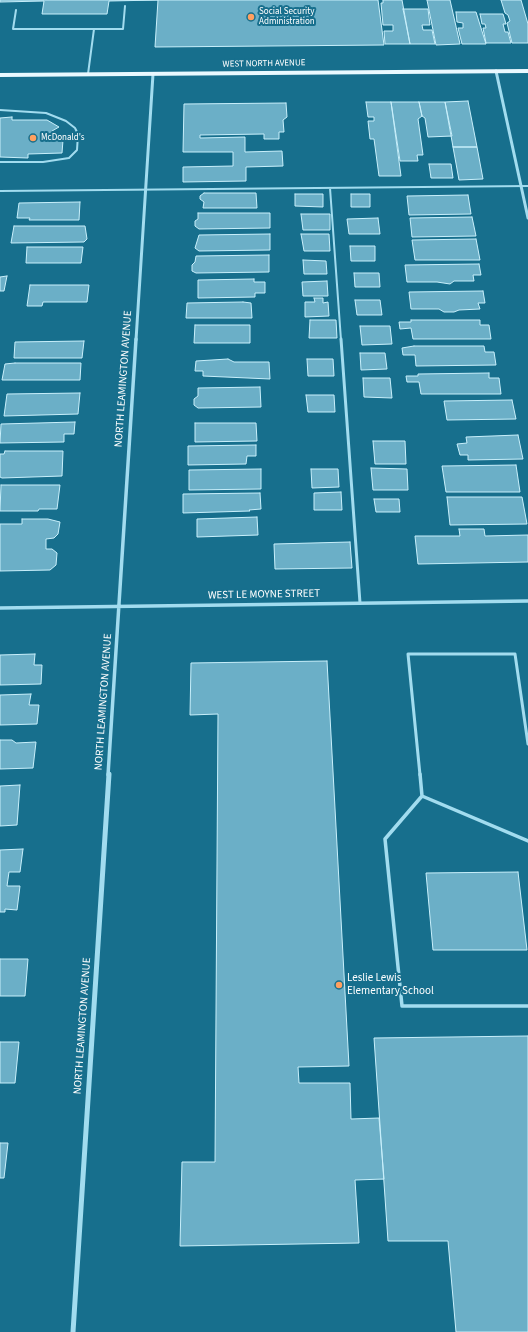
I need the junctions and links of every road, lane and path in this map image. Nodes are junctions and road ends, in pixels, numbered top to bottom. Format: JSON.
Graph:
{"nodes":[{"id":1,"x":125,"y":6,"type":"dead end"},
{"id":2,"x":16,"y":10,"type":"dead end"},
{"id":3,"x":94,"y":29,"type":"junction"},
{"id":4,"x":496,"y":71,"type":"junction"},
{"id":5,"x":528,"y":71,"type":"edge"},
{"id":6,"x":88,"y":74,"type":"junction"},
{"id":7,"x":152,"y":74,"type":"junction"},
{"id":8,"x":0,"y":75,"type":"edge"},
{"id":9,"x":0,"y":110,"type":"edge"},
{"id":10,"x":0,"y":162,"type":"edge"},
{"id":11,"x":521,"y":186,"type":"junction"},
{"id":12,"x":528,"y":186,"type":"edge"},
{"id":13,"x":330,"y":188,"type":"junction"},
{"id":14,"x":145,"y":189,"type":"junction"},
{"id":15,"x":0,"y":191,"type":"edge"},
{"id":16,"x":528,"y":218,"type":"edge"},
{"id":17,"x":528,"y":601,"type":"edge"},
{"id":18,"x":360,"y":603,"type":"junction"},
{"id":19,"x":119,"y":606,"type":"junction"},
{"id":20,"x":0,"y":608,"type":"edge"},
{"id":21,"x":528,"y":744,"type":"edge"},
{"id":22,"x":422,"y":796,"type":"junction"},
{"id":23,"x":528,"y":841,"type":"edge"},
{"id":24,"x":528,"y":1006,"type":"edge"},
{"id":25,"x":73,"y":1332,"type":"edge"}],
"edges":[{"from":1,"to":3,"type":"lane"},
{"from":2,"to":3,"type":"lane"},
{"from":3,"to":6,"type":"lane"},
{"from":4,"to":5,"type":"main road","name":"WEST NORTH AVENUE"},
{"from":4,"to":7,"type":"main road","name":"WEST NORTH AVENUE"},
{"from":4,"to":11,"type":"street"},
{"from":6,"to":7,"type":"main road","name":"WEST NORTH AVENUE"},
{"from":6,"to":8,"type":"main road","name":"WEST NORTH AVENUE"},
{"from":7,"to":14,"type":"street","name":"NORTH LEAMINGTON AVENUE"},
{"from":9,"to":10,"type":"lane"},
{"from":11,"to":12,"type":"lane"},
{"from":11,"to":13,"type":"lane"},
{"from":11,"to":16,"type":"street"},
{"from":13,"to":14,"type":"lane"},
{"from":13,"to":18,"type":"lane"},
{"from":14,"to":15,"type":"lane"},
{"from":14,"to":19,"type":"street","name":"NORTH LEAMINGTON AVENUE"},
{"from":17,"to":18,"type":"street","name":"WEST LE MOYNE STREET"},
{"from":18,"to":19,"type":"street","name":"WEST LE MOYNE STREET"},
{"from":19,"to":20,"type":"street","name":"WEST LE MOYNE STREET"},
{"from":19,"to":25,"type":"street","name":"NORTH LEAMINGTON AVENUE"},
{"from":21,"to":22,"type":"lane"},
{"from":22,"to":23,"type":"lane"},
{"from":22,"to":24,"type":"lane"}]}
